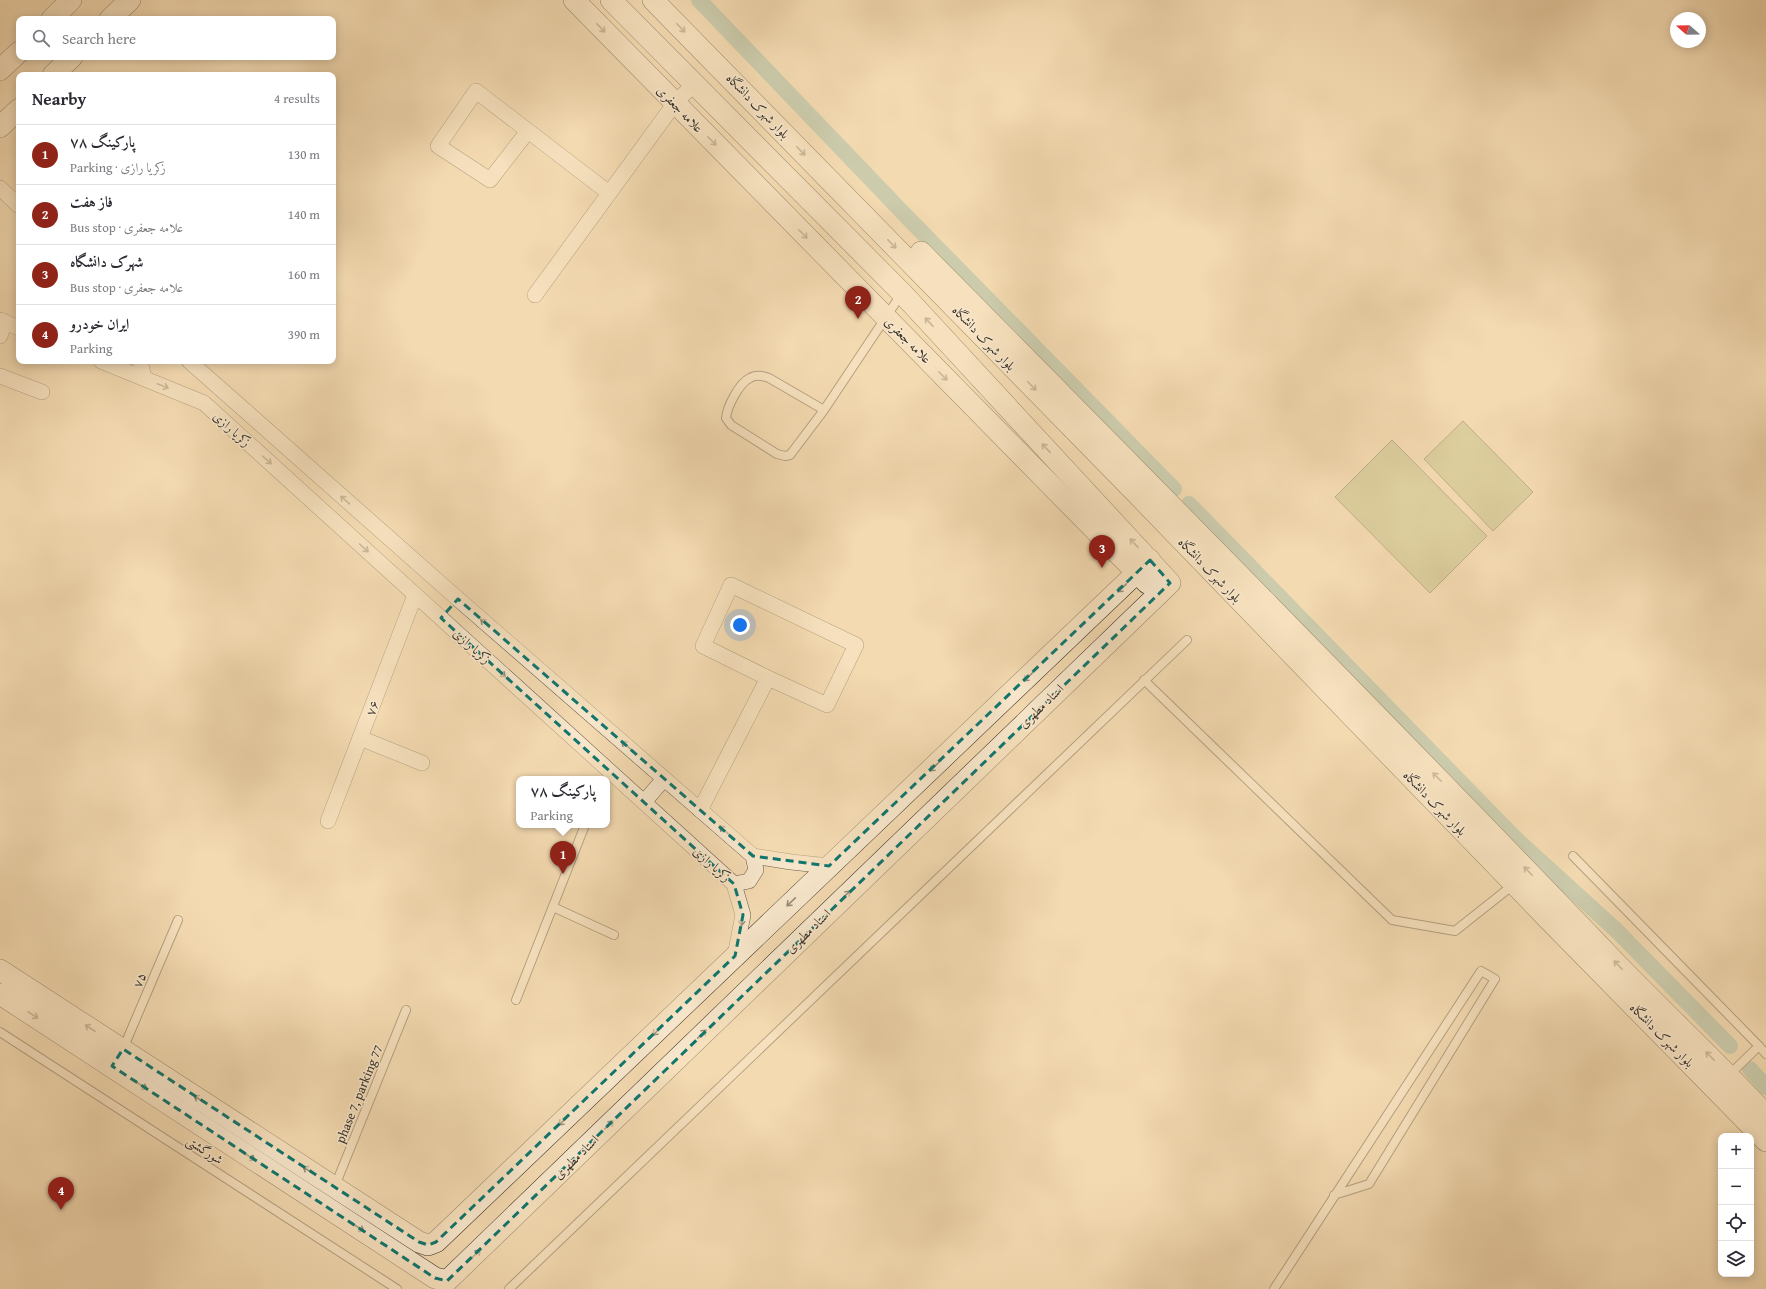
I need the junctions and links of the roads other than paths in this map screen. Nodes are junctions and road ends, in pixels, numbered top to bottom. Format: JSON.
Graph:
{"nodes":[{"id":1,"x":71,"y":0,"type":"edge"},
{"id":2,"x":130,"y":0,"type":"edge"},
{"id":3,"x":574,"y":0,"type":"edge"},
{"id":4,"x":611,"y":0,"type":"edge"},
{"id":5,"x":653,"y":0,"type":"edge"},
{"id":6,"x":673,"y":0,"type":"edge"},
{"id":7,"x":55,"y":16,"type":"edge"},
{"id":8,"x":113,"y":16,"type":"edge"},
{"id":9,"x":16,"y":55,"type":"edge"},
{"id":10,"x":69,"y":60,"type":"edge"},
{"id":11,"x":0,"y":70,"type":"edge"},
{"id":12,"x":56,"y":72,"type":"edge"},
{"id":13,"x":695,"y":83,"type":"junction"},
{"id":14,"x":674,"y":103,"type":"junction"},
{"id":15,"x":16,"y":112,"type":"edge"},
{"id":16,"x":0,"y":127,"type":"edge"},
{"id":17,"x":528,"y":131,"type":"junction"},
{"id":18,"x":0,"y":188,"type":"edge"},
{"id":19,"x":609,"y":194,"type":"junction"},
{"id":20,"x":16,"y":203,"type":"edge"},
{"id":21,"x":902,"y":293,"type":"junction"},
{"id":22,"x":535,"y":295,"type":"dead end"},
{"id":23,"x":886,"y":318,"type":"junction"},
{"id":24,"x":109,"y":364,"type":"edge"},
{"id":25,"x":141,"y":364,"type":"edge"},
{"id":26,"x":192,"y":364,"type":"edge"},
{"id":27,"x":0,"y":376,"type":"edge"},
{"id":28,"x":144,"y":378,"type":"junction"},
{"id":29,"x":42,"y":392,"type":"dead end"},
{"id":30,"x":824,"y":410,"type":"junction"},
{"id":31,"x":1144,"y":567,"type":"junction"},
{"id":32,"x":1163,"y":588,"type":"joint"},
{"id":33,"x":415,"y":594,"type":"junction"},
{"id":34,"x":458,"y":599,"type":"junction"},
{"id":35,"x":441,"y":618,"type":"junction"},
{"id":36,"x":1187,"y":640,"type":"dead end"},
{"id":37,"x":768,"y":678,"type":"junction"},
{"id":38,"x":1144,"y":680,"type":"junction"},
{"id":39,"x":360,"y":738,"type":"junction"},
{"id":40,"x":422,"y":763,"type":"dead end"},
{"id":41,"x":605,"y":774,"type":"edge"},
{"id":42,"x":610,"y":778,"type":"edge"},
{"id":43,"x":664,"y":778,"type":"junction"},
{"id":44,"x":644,"y":802,"type":"junction"},
{"id":45,"x":700,"y":810,"type":"junction"},
{"id":46,"x":328,"y":821,"type":"dead end"},
{"id":47,"x":584,"y":828,"type":"edge"},
{"id":48,"x":753,"y":856,"type":"junction"},
{"id":49,"x":1573,"y":856,"type":"dead end"},
{"id":50,"x":829,"y":866,"type":"junction"},
{"id":51,"x":734,"y":884,"type":"junction"},
{"id":52,"x":1514,"y":884,"type":"junction"},
{"id":53,"x":553,"y":907,"type":"junction"},
{"id":54,"x":178,"y":920,"type":"dead end"},
{"id":55,"x":614,"y":935,"type":"dead end"},
{"id":56,"x":735,"y":956,"type":"junction"},
{"id":57,"x":0,"y":970,"type":"edge"},
{"id":58,"x":0,"y":994,"type":"edge"},
{"id":59,"x":516,"y":1000,"type":"dead end"},
{"id":60,"x":406,"y":1010,"type":"dead end"},
{"id":61,"x":0,"y":1032,"type":"edge"},
{"id":62,"x":1759,"y":1046,"type":"junction"},
{"id":63,"x":1766,"y":1054,"type":"edge"},
{"id":64,"x":117,"y":1058,"type":"junction"},
{"id":65,"x":1721,"y":1081,"type":"junction"},
{"id":66,"x":1766,"y":1115,"type":"edge"},
{"id":67,"x":1766,"y":1141,"type":"edge"},
{"id":68,"x":335,"y":1187,"type":"junction"},
{"id":69,"x":1334,"y":1195,"type":"junction"},
{"id":70,"x":397,"y":1289,"type":"edge"},
{"id":71,"x":509,"y":1289,"type":"edge"},
{"id":72,"x":1274,"y":1289,"type":"edge"}],
"edges":[{"from":1,"to":7,"type":"street"},
{"from":2,"to":8,"type":"street"},
{"from":3,"to":14,"type":"street","name":"علامه جعفری","one_way":true},
{"from":4,"to":13,"type":"street","name":"علامه جعفری"},
{"from":5,"to":52,"type":"street","name":"بلوار شهرک دانشگاه","one_way":true},
{"from":65,"to":6,"type":"street","name":"بلوار شهرک دانشگاه","one_way":true},
{"from":9,"to":11,"type":"street"},
{"from":10,"to":12,"type":"street"},
{"from":13,"to":14,"type":"street"},
{"from":13,"to":21,"type":"street","name":"علامه جعفری"},
{"from":14,"to":19,"type":"street"},
{"from":14,"to":23,"type":"street","name":"علامه جعفری","one_way":true},
{"from":15,"to":16,"type":"street"},
{"from":17,"to":17,"type":"street"},
{"from":17,"to":19,"type":"street"},
{"from":18,"to":20,"type":"street"},
{"from":19,"to":22,"type":"street"},
{"from":21,"to":23,"type":"lane"},
{"from":31,"to":21,"type":"street","name":"علامه جعفری","one_way":true},
{"from":23,"to":30,"type":"lane"},
{"from":23,"to":31,"type":"street","name":"علامه جعفری","one_way":true},
{"from":24,"to":28,"type":"street","name":"زکریا رازی"},
{"from":25,"to":28,"type":"street"},
{"from":34,"to":26,"type":"street","name":"زکریا رازی","one_way":true},
{"from":27,"to":29,"type":"street"},
{"from":28,"to":33,"type":"street","name":"زکریا رازی","one_way":true},
{"from":30,"to":30,"type":"lane"},
{"from":31,"to":32,"type":"street","name":"علامه جعفری"},
{"from":31,"to":50,"type":"street","one_way":true},
{"from":64,"to":32,"type":"street","name":"استاد مطهری","one_way":true},
{"from":33,"to":35,"type":"street","name":"زکریا رازی"},
{"from":33,"to":39,"type":"street","name":"۷۶"},
{"from":34,"to":35,"type":"street"},
{"from":43,"to":34,"type":"street","name":"زکریا رازی","one_way":true},
{"from":35,"to":41,"type":"street","name":"زکریا رازی","one_way":true},
{"from":36,"to":38,"type":"lane"},
{"from":37,"to":37,"type":"street"},
{"from":37,"to":45,"type":"street"},
{"from":38,"to":52,"type":"lane"},
{"from":38,"to":71,"type":"lane"},
{"from":39,"to":40,"type":"street"},
{"from":39,"to":46,"type":"street","name":"۷۶"},
{"from":42,"to":44,"type":"street","name":"زکریا رازی"},
{"from":43,"to":44,"type":"street"},
{"from":43,"to":45,"type":"street","name":"زکریا رازی"},
{"from":44,"to":51,"type":"street","name":"زکریا رازی"},
{"from":48,"to":45,"type":"street","name":"زکریا رازی","one_way":true},
{"from":47,"to":53,"type":"lane"},
{"from":48,"to":50,"type":"street"},
{"from":48,"to":51,"type":"street","name":"زکریا رازی"},
{"from":49,"to":62,"type":"lane"},
{"from":50,"to":56,"type":"street","one_way":true},
{"from":51,"to":56,"type":"street","one_way":true},
{"from":52,"to":65,"type":"street","name":"بلوار شهرک دانشگاه"},
{"from":53,"to":55,"type":"lane"},
{"from":53,"to":59,"type":"lane"},
{"from":54,"to":64,"type":"lane","name":"۷۵"},
{"from":56,"to":68,"type":"street","one_way":true},
{"from":64,"to":57,"type":"street","one_way":true},
{"from":58,"to":64,"type":"street","one_way":true},
{"from":60,"to":68,"type":"lane","name":"phase 7, parking 77"},
{"from":61,"to":70,"type":"lane","name":"شورگشتی"},
{"from":62,"to":63,"type":"lane"},
{"from":62,"to":65,"type":"lane"},
{"from":68,"to":64,"type":"street","one_way":true},
{"from":65,"to":66,"type":"street","name":"بلوار شهرک دانشگاه"},
{"from":65,"to":67,"type":"street","name":"بلوار شهرک دانشگاه"},
{"from":69,"to":69,"type":"lane"},
{"from":69,"to":72,"type":"lane"}]}
